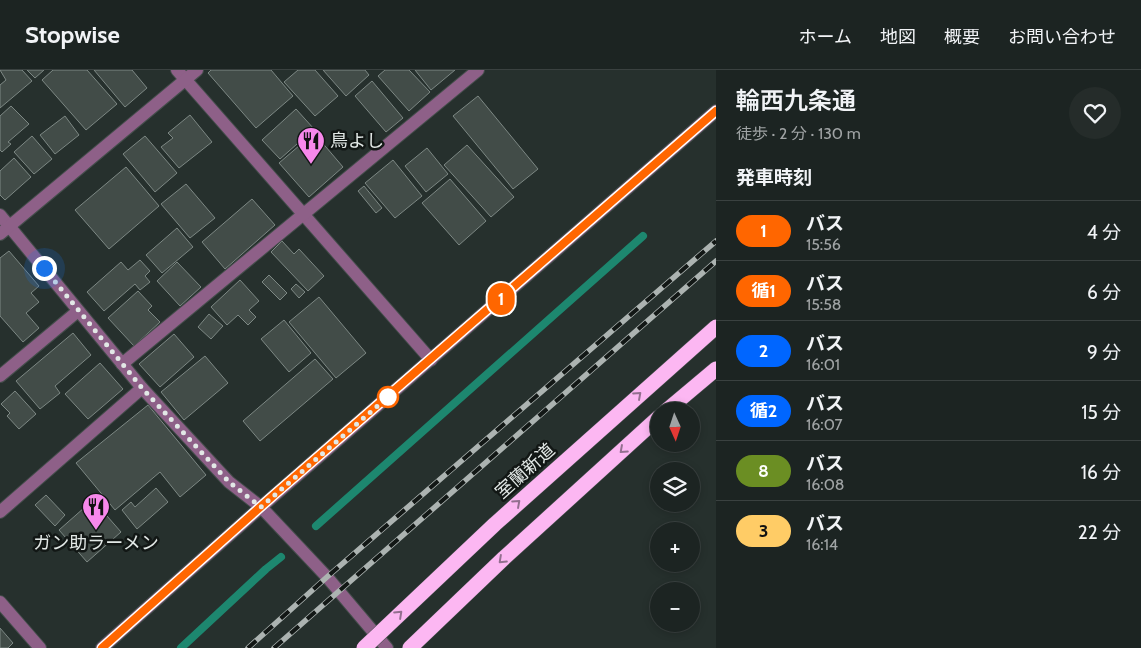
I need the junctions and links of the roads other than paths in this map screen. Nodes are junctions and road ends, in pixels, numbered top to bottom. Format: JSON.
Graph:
{"nodes":[{"id":1,"x":177,"y":70,"type":"edge"},
{"id":2,"x":197,"y":70,"type":"edge"},
{"id":3,"x":478,"y":70,"type":"edge"},
{"id":4,"x":185,"y":80,"type":"junction"},
{"id":5,"x":716,"y":111,"type":"edge"},
{"id":6,"x":303,"y":214,"type":"junction"},
{"id":7,"x":0,"y":215,"type":"edge"},
{"id":8,"x":5,"y":230,"type":"edge"},
{"id":9,"x":78,"y":311,"type":"junction"},
{"id":10,"x":716,"y":327,"type":"edge"},
{"id":11,"x":431,"y":360,"type":"junction"},
{"id":12,"x":122,"y":364,"type":"junction"},
{"id":13,"x":716,"y":368,"type":"edge"},
{"id":14,"x":0,"y":376,"type":"edge"},
{"id":15,"x":142,"y":388,"type":"junction"},
{"id":16,"x":676,"y":402,"type":"edge"},
{"id":17,"x":650,"y":426,"type":"edge"},
{"id":18,"x":261,"y":507,"type":"junction"},
{"id":19,"x":0,"y":512,"type":"edge"},
{"id":20,"x":0,"y":602,"type":"edge"},
{"id":21,"x":40,"y":648,"type":"edge"},
{"id":22,"x":102,"y":648,"type":"edge"},
{"id":23,"x":364,"y":648,"type":"edge"},
{"id":24,"x":387,"y":648,"type":"edge"},
{"id":25,"x":410,"y":648,"type":"edge"}],
"edges":[{"from":1,"to":4,"type":"street"},
{"from":2,"to":4,"type":"street"},
{"from":3,"to":6,"type":"street"},
{"from":4,"to":6,"type":"street"},
{"from":4,"to":8,"type":"street"},
{"from":5,"to":11,"type":"street"},
{"from":6,"to":11,"type":"street"},
{"from":6,"to":12,"type":"street"},
{"from":7,"to":8,"type":"street"},
{"from":8,"to":9,"type":"street"},
{"from":9,"to":12,"type":"street"},
{"from":9,"to":14,"type":"street"},
{"from":23,"to":10,"type":"highway","name":"室蘭新道","one_way":true,"bridge":true},
{"from":11,"to":18,"type":"street"},
{"from":12,"to":15,"type":"street"},
{"from":13,"to":16,"type":"highway"},
{"from":15,"to":18,"type":"street"},
{"from":15,"to":19,"type":"street"},
{"from":17,"to":25,"type":"highway","one_way":true},
{"from":18,"to":22,"type":"street"},
{"from":18,"to":24,"type":"street"},
{"from":20,"to":21,"type":"street"}]}
